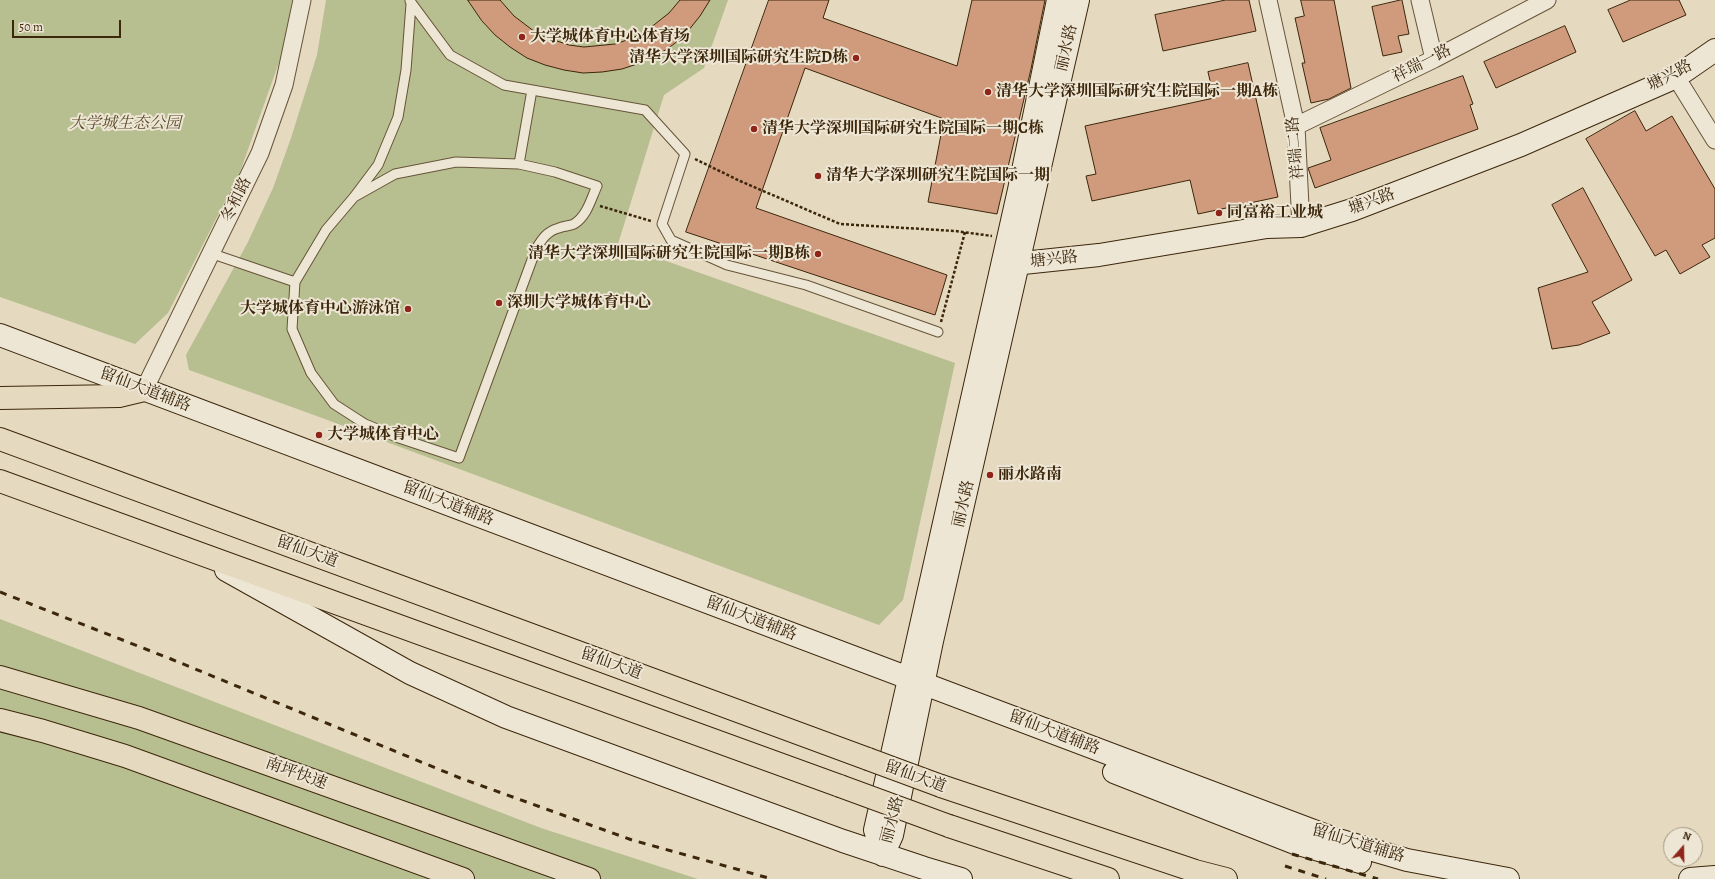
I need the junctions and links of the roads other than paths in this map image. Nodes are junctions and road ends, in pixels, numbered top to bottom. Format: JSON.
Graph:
{"nodes":[{"id":1,"x":302,"y":0,"type":"edge"},
{"id":2,"x":1058,"y":0,"type":"edge"},
{"id":3,"x":1078,"y":0,"type":"edge"},
{"id":4,"x":1268,"y":0,"type":"edge"},
{"id":5,"x":1420,"y":0,"type":"edge"},
{"id":6,"x":1547,"y":0,"type":"edge"},
{"id":7,"x":410,"y":2,"type":"edge"},
{"id":8,"x":1715,"y":50,"type":"edge"},
{"id":9,"x":1434,"y":59,"type":"junction"},
{"id":10,"x":1676,"y":77,"type":"junction"},
{"id":11,"x":532,"y":90,"type":"junction"},
{"id":12,"x":1296,"y":126,"type":"junction"},
{"id":13,"x":1715,"y":140,"type":"edge"},
{"id":14,"x":519,"y":164,"type":"junction"},
{"id":15,"x":354,"y":198,"type":"junction"},
{"id":16,"x":1301,"y":226,"type":"junction"},
{"id":17,"x":210,"y":253,"type":"junction"},
{"id":18,"x":1010,"y":264,"type":"junction"},
{"id":19,"x":295,"y":282,"type":"junction"},
{"id":20,"x":938,"y":332,"type":"road end"},
{"id":21,"x":0,"y":335,"type":"edge"},
{"id":22,"x":0,"y":351,"type":"edge"},
{"id":23,"x":144,"y":390,"type":"junction"},
{"id":24,"x":119,"y":396,"type":"junction"},
{"id":25,"x":0,"y":398,"type":"edge"},
{"id":26,"x":0,"y":438,"type":"edge"},
{"id":27,"x":0,"y":481,"type":"edge"},
{"id":28,"x":166,"y":540,"type":"junction"},
{"id":29,"x":0,"y":677,"type":"edge"},
{"id":30,"x":915,"y":687,"type":"junction"},
{"id":31,"x":0,"y":720,"type":"edge"},
{"id":32,"x":883,"y":855,"type":"junction"},
{"id":33,"x":1715,"y":877,"type":"edge"},
{"id":34,"x":463,"y":879,"type":"edge"},
{"id":35,"x":589,"y":879,"type":"edge"},
{"id":36,"x":961,"y":879,"type":"edge"},
{"id":37,"x":1108,"y":879,"type":"edge"},
{"id":38,"x":1226,"y":879,"type":"edge"},
{"id":39,"x":1424,"y":879,"type":"edge"},
{"id":40,"x":1508,"y":879,"type":"edge"},
{"id":41,"x":1690,"y":879,"type":"edge"}],
"edges":[{"from":1,"to":17,"type":"street","name":"冬和路"},
{"from":2,"to":18,"type":"main road","name":"丽水路"},
{"from":3,"to":18,"type":"main road","name":"丽水路"},
{"from":4,"to":12,"type":"street","name":"祥瑞二路"},
{"from":5,"to":9,"type":"street"},
{"from":6,"to":9,"type":"street","name":"祥瑞一路"},
{"from":7,"to":11,"type":"lane"},
{"from":7,"to":15,"type":"lane"},
{"from":8,"to":10,"type":"main road","name":"塘兴路"},
{"from":9,"to":12,"type":"street","name":"祥瑞一路"},
{"from":10,"to":13,"type":"street"},
{"from":10,"to":16,"type":"main road","name":"塘兴路"},
{"from":11,"to":14,"type":"lane"},
{"from":11,"to":20,"type":"lane"},
{"from":12,"to":16,"type":"street","name":"祥瑞二路"},
{"from":14,"to":15,"type":"lane"},
{"from":14,"to":19,"type":"lane"},
{"from":15,"to":19,"type":"lane"},
{"from":16,"to":18,"type":"main road","name":"塘兴路"},
{"from":17,"to":19,"type":"lane"},
{"from":17,"to":23,"type":"street","name":"冬和路"},
{"from":18,"to":30,"type":"main road","name":"丽水路"},
{"from":21,"to":23,"type":"main road","name":"留仙大道辅路"},
{"from":22,"to":24,"type":"main road","name":"留仙大道辅路"},
{"from":23,"to":24,"type":"main road"},
{"from":23,"to":30,"type":"main road","name":"留仙大道辅路"},
{"from":24,"to":25,"type":"main road"},
{"from":24,"to":30,"type":"main road","name":"留仙大道辅路"},
{"from":26,"to":38,"type":"main road","name":"留仙大道","bridge":true},
{"from":27,"to":28,"type":"main road"},
{"from":28,"to":32,"type":"main road"},
{"from":28,"to":37,"type":"main road","bridge":true},
{"from":29,"to":35,"type":"main road","name":"南坪快速"},
{"from":30,"to":32,"type":"main road","name":"丽水路"},
{"from":30,"to":39,"type":"main road","name":"留仙大道辅路"},
{"from":30,"to":40,"type":"main road","name":"留仙大道辅路"},
{"from":31,"to":34,"type":"main road"},
{"from":32,"to":36,"type":"main road"},
{"from":33,"to":41,"type":"main road"}]}
